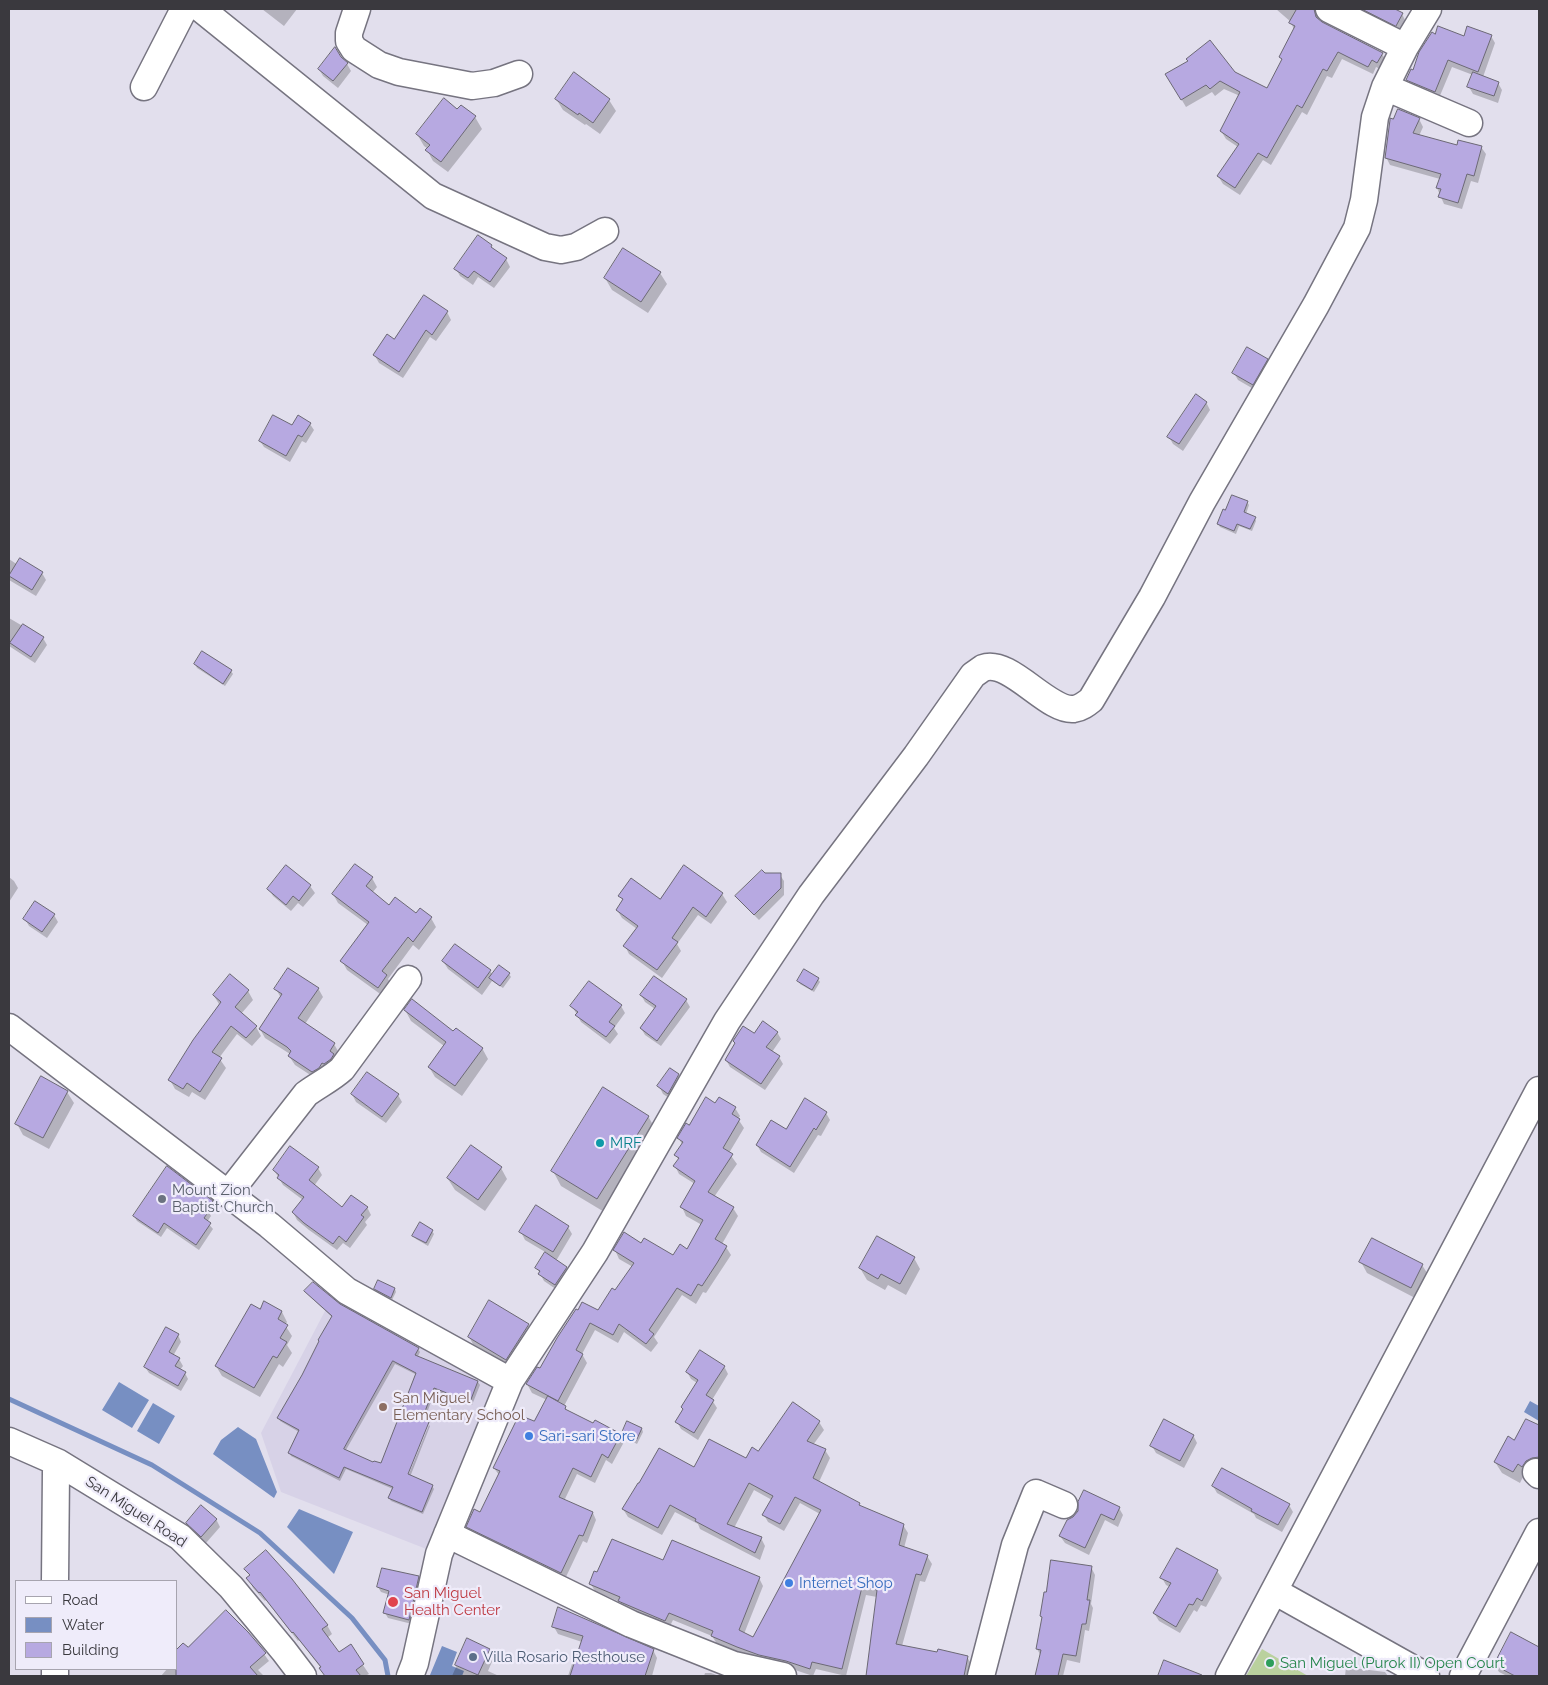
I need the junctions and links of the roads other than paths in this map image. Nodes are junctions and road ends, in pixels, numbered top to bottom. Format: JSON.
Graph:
{"nodes":[{"id":1,"x":184,"y":9,"type":"edge"},
{"id":2,"x":201,"y":9,"type":"edge"},
{"id":3,"x":357,"y":9,"type":"edge"},
{"id":4,"x":1329,"y":9,"type":"edge"},
{"id":5,"x":1428,"y":9,"type":"edge"},
{"id":6,"x":1405,"y":47,"type":"junction"},
{"id":7,"x":519,"y":74,"type":"dead end"},
{"id":8,"x":144,"y":87,"type":"dead end"},
{"id":9,"x":1384,"y":87,"type":"junction"},
{"id":10,"x":1469,"y":124,"type":"dead end"},
{"id":11,"x":605,"y":231,"type":"dead end"},
{"id":12,"x":408,"y":979,"type":"dead end"},
{"id":13,"x":9,"y":1028,"type":"edge"},
{"id":14,"x":1539,"y":1090,"type":"edge"},
{"id":15,"x":228,"y":1194,"type":"junction"},
{"id":16,"x":510,"y":1381,"type":"junction"},
{"id":17,"x":9,"y":1441,"type":"edge"},
{"id":18,"x":56,"y":1471,"type":"dead end"},
{"id":19,"x":1064,"y":1505,"type":"dead end"},
{"id":20,"x":1539,"y":1532,"type":"edge"},
{"id":21,"x":447,"y":1534,"type":"junction"},
{"id":22,"x":55,"y":1580,"type":"edge"},
{"id":23,"x":1274,"y":1591,"type":"junction"},
{"id":24,"x":303,"y":1676,"type":"edge"},
{"id":25,"x":410,"y":1676,"type":"edge"},
{"id":26,"x":783,"y":1676,"type":"edge"},
{"id":27,"x":981,"y":1676,"type":"edge"},
{"id":28,"x":1229,"y":1676,"type":"edge"},
{"id":29,"x":1426,"y":1676,"type":"edge"},
{"id":30,"x":1464,"y":1676,"type":"edge"}],
"edges":[{"from":1,"to":8,"type":"street"},
{"from":2,"to":11,"type":"street"},
{"from":3,"to":7,"type":"street"},
{"from":4,"to":6,"type":"street"},
{"from":5,"to":6,"type":"street"},
{"from":6,"to":9,"type":"street"},
{"from":9,"to":10,"type":"street"},
{"from":9,"to":16,"type":"street"},
{"from":12,"to":15,"type":"street"},
{"from":13,"to":15,"type":"street"},
{"from":14,"to":23,"type":"street"},
{"from":15,"to":16,"type":"street"},
{"from":16,"to":21,"type":"street"},
{"from":17,"to":24,"type":"street","name":"San Miguel Road"},
{"from":18,"to":22,"type":"street"},
{"from":19,"to":27,"type":"street"},
{"from":20,"to":30,"type":"street"},
{"from":21,"to":25,"type":"street"},
{"from":21,"to":26,"type":"street"},
{"from":23,"to":28,"type":"street"},
{"from":23,"to":29,"type":"street"}]}
